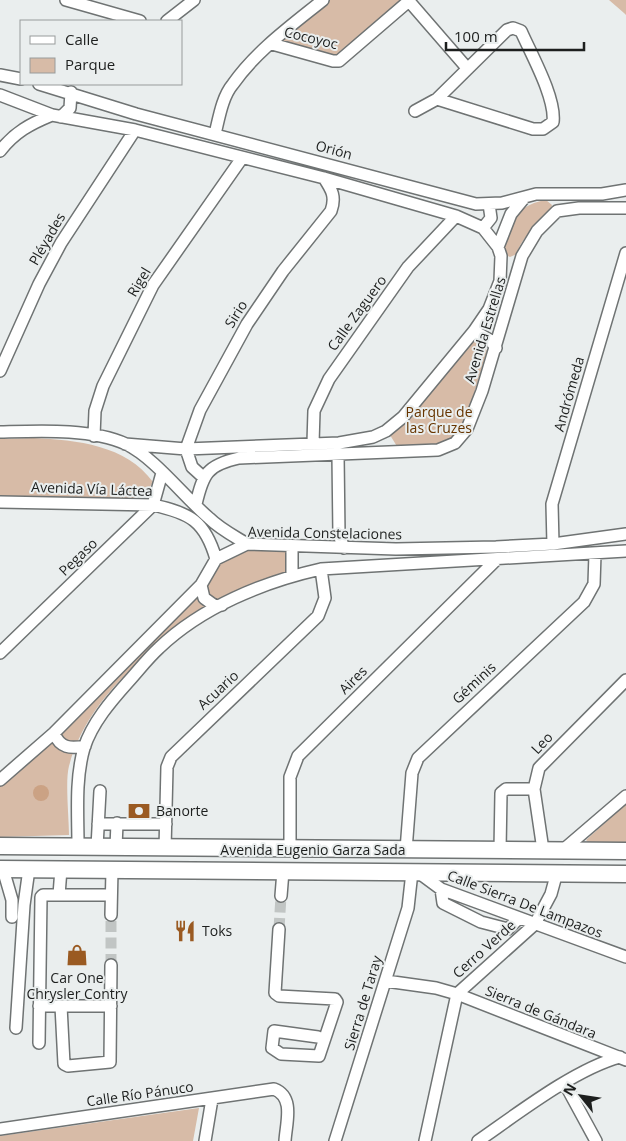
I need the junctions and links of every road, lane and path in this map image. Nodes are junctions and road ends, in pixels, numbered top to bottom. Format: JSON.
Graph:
{"nodes":[{"id":1,"x":66,"y":0,"type":"edge"},
{"id":2,"x":194,"y":0,"type":"edge"},
{"id":3,"x":323,"y":0,"type":"edge"},
{"id":4,"x":409,"y":0,"type":"edge"},
{"id":5,"x":136,"y":20,"type":"edge"},
{"id":6,"x":168,"y":20,"type":"edge"},
{"id":7,"x":272,"y":44,"type":"junction"},
{"id":8,"x":468,"y":68,"type":"junction"},
{"id":9,"x":0,"y":75,"type":"edge"},
{"id":10,"x":20,"y":79,"type":"edge"},
{"id":11,"x":43,"y":85,"type":"edge"},
{"id":12,"x":71,"y":92,"type":"junction"},
{"id":13,"x":0,"y":95,"type":"edge"},
{"id":14,"x":437,"y":99,"type":"junction"},
{"id":15,"x":415,"y":112,"type":"dead end"},
{"id":16,"x":56,"y":116,"type":"junction"},
{"id":17,"x":134,"y":130,"type":"junction"},
{"id":18,"x":215,"y":134,"type":"junction"},
{"id":19,"x":0,"y":150,"type":"edge"},
{"id":20,"x":242,"y":158,"type":"junction"},
{"id":21,"x":324,"y":178,"type":"junction"},
{"id":22,"x":626,"y":190,"type":"edge"},
{"id":23,"x":554,"y":193,"type":"junction"},
{"id":24,"x":525,"y":197,"type":"junction"},
{"id":25,"x":489,"y":204,"type":"junction"},
{"id":26,"x":626,"y":208,"type":"edge"},
{"id":27,"x":557,"y":211,"type":"junction"},
{"id":28,"x":456,"y":216,"type":"junction"},
{"id":29,"x":483,"y":228,"type":"junction"},
{"id":30,"x":500,"y":252,"type":"junction"},
{"id":31,"x":626,"y":253,"type":"edge"},
{"id":32,"x":522,"y":256,"type":"junction"},
{"id":33,"x":474,"y":331,"type":"junction"},
{"id":34,"x":496,"y":348,"type":"junction"},
{"id":35,"x":0,"y":371,"type":"edge"},
{"id":36,"x":386,"y":431,"type":"junction"},
{"id":37,"x":0,"y":432,"type":"edge"},
{"id":38,"x":94,"y":436,"type":"junction"},
{"id":39,"x":313,"y":443,"type":"junction"},
{"id":40,"x":125,"y":444,"type":"junction"},
{"id":41,"x":186,"y":449,"type":"junction"},
{"id":42,"x":394,"y":452,"type":"junction"},
{"id":43,"x":338,"y":455,"type":"junction"},
{"id":44,"x":162,"y":474,"type":"junction"},
{"id":45,"x":203,"y":477,"type":"junction"},
{"id":46,"x":0,"y":502,"type":"edge"},
{"id":47,"x":196,"y":504,"type":"junction"},
{"id":48,"x":153,"y":505,"type":"junction"},
{"id":49,"x":626,"y":534,"type":"edge"},
{"id":50,"x":247,"y":544,"type":"junction"},
{"id":51,"x":553,"y":544,"type":"junction"},
{"id":52,"x":292,"y":547,"type":"junction"},
{"id":53,"x":344,"y":548,"type":"junction"},
{"id":54,"x":626,"y":551,"type":"edge"},
{"id":55,"x":595,"y":554,"type":"junction"},
{"id":56,"x":216,"y":559,"type":"junction"},
{"id":57,"x":497,"y":559,"type":"junction"},
{"id":58,"x":321,"y":569,"type":"junction"},
{"id":59,"x":292,"y":575,"type":"junction"},
{"id":60,"x":201,"y":584,"type":"junction"},
{"id":61,"x":222,"y":605,"type":"junction"},
{"id":62,"x":0,"y":653,"type":"edge"},
{"id":63,"x":626,"y":680,"type":"edge"},
{"id":64,"x":54,"y":733,"type":"junction"},
{"id":65,"x":85,"y":746,"type":"junction"},
{"id":66,"x":0,"y":780,"type":"edge"},
{"id":67,"x":534,"y":789,"type":"junction"},
{"id":68,"x":100,"y":791,"type":"dead end"},
{"id":69,"x":626,"y":796,"type":"edge"},
{"id":70,"x":117,"y":823,"type":"junction"},
{"id":71,"x":98,"y":824,"type":"junction"},
{"id":72,"x":166,"y":824,"type":"junction"},
{"id":73,"x":0,"y":846,"type":"edge"},
{"id":74,"x":78,"y":846,"type":"junction"},
{"id":75,"x":97,"y":847,"type":"junction"},
{"id":76,"x":116,"y":847,"type":"junction"},
{"id":77,"x":165,"y":849,"type":"junction"},
{"id":78,"x":290,"y":850,"type":"junction"},
{"id":79,"x":406,"y":850,"type":"junction"},
{"id":80,"x":500,"y":850,"type":"junction"},
{"id":81,"x":543,"y":850,"type":"junction"},
{"id":82,"x":563,"y":850,"type":"junction"},
{"id":83,"x":626,"y":851,"type":"edge"},
{"id":84,"x":29,"y":869,"type":"junction"},
{"id":85,"x":61,"y":869,"type":"junction"},
{"id":86,"x":112,"y":870,"type":"junction"},
{"id":87,"x":3,"y":871,"type":"edge"},
{"id":88,"x":283,"y":871,"type":"junction"},
{"id":89,"x":415,"y":871,"type":"junction"},
{"id":90,"x":557,"y":872,"type":"junction"},
{"id":91,"x":626,"y":874,"type":"edge"},
{"id":92,"x":441,"y":889,"type":"junction"},
{"id":93,"x":60,"y":895,"type":"junction"},
{"id":94,"x":110,"y":895,"type":"junction"},
{"id":95,"x":281,"y":896,"type":"tunnel mouth"},
{"id":96,"x":8,"y":902,"type":"edge"},
{"id":97,"x":111,"y":915,"type":"tunnel mouth"},
{"id":98,"x":519,"y":918,"type":"junction"},
{"id":99,"x":535,"y":924,"type":"junction"},
{"id":100,"x":279,"y":929,"type":"tunnel mouth"},
{"id":101,"x":626,"y":958,"type":"edge"},
{"id":102,"x":111,"y":966,"type":"tunnel mouth"},
{"id":103,"x":386,"y":981,"type":"junction"},
{"id":104,"x":457,"y":994,"type":"junction"},
{"id":105,"x":39,"y":1006,"type":"junction"},
{"id":106,"x":61,"y":1006,"type":"junction"},
{"id":107,"x":111,"y":1006,"type":"junction"},
{"id":108,"x":16,"y":1028,"type":"dead end"},
{"id":109,"x":318,"y":1037,"type":"dead end"},
{"id":110,"x":39,"y":1043,"type":"dead end"},
{"id":111,"x":623,"y":1058,"type":"edge"},
{"id":112,"x":565,"y":1084,"type":"junction"},
{"id":113,"x":212,"y":1099,"type":"junction"},
{"id":114,"x":0,"y":1130,"type":"edge"},
{"id":115,"x":495,"y":1136,"type":"edge"},
{"id":116,"x":205,"y":1141,"type":"edge"},
{"id":117,"x":284,"y":1141,"type":"edge"},
{"id":118,"x":336,"y":1141,"type":"edge"},
{"id":119,"x":425,"y":1141,"type":"edge"},
{"id":120,"x":478,"y":1141,"type":"edge"},
{"id":121,"x":596,"y":1141,"type":"edge"}],
"edges":[{"from":1,"to":5,"type":"street"},
{"from":2,"to":6,"type":"street"},
{"from":3,"to":7,"type":"street","name":"Cocoyoc"},
{"from":4,"to":7,"type":"street","name":"Cocoyoc"},
{"from":4,"to":8,"type":"street"},
{"from":7,"to":18,"type":"street","name":"Cocoyoc"},
{"from":8,"to":14,"type":"street"},
{"from":8,"to":14,"type":"street"},
{"from":9,"to":10,"type":"street"},
{"from":11,"to":12,"type":"street","name":"Orión"},
{"from":12,"to":16,"type":"street"},
{"from":12,"to":18,"type":"street","name":"Orión"},
{"from":13,"to":16,"type":"street"},
{"from":14,"to":15,"type":"street"},
{"from":16,"to":17,"type":"street"},
{"from":16,"to":19,"type":"street"},
{"from":17,"to":20,"type":"street"},
{"from":17,"to":35,"type":"street","name":"Pléyades"},
{"from":18,"to":25,"type":"street","name":"Orión"},
{"from":20,"to":21,"type":"street"},
{"from":20,"to":38,"type":"street","name":"Rigel"},
{"from":21,"to":28,"type":"street"},
{"from":21,"to":41,"type":"street","name":"Sirio"},
{"from":22,"to":23,"type":"street","name":"Orión"},
{"from":23,"to":24,"type":"street","name":"Orión"},
{"from":23,"to":27,"type":"street"},
{"from":24,"to":25,"type":"street","name":"Orión"},
{"from":24,"to":30,"type":"street","name":"Avenida Estrellas"},
{"from":25,"to":29,"type":"street"},
{"from":26,"to":27,"type":"street"},
{"from":27,"to":32,"type":"street","name":"Avenida Estrellas"},
{"from":28,"to":29,"type":"street"},
{"from":28,"to":39,"type":"street","name":"Calle Zaguero"},
{"from":29,"to":30,"type":"street"},
{"from":30,"to":32,"type":"street"},
{"from":30,"to":33,"type":"street","name":"Avenida Estrellas"},
{"from":31,"to":51,"type":"street","name":"Andrómeda"},
{"from":32,"to":34,"type":"street","name":"Avenida Estrellas"},
{"from":33,"to":34,"type":"street"},
{"from":33,"to":36,"type":"street","name":"Avenida Estrellas"},
{"from":34,"to":42,"type":"street","name":"Avenida Estrellas"},
{"from":36,"to":39,"type":"street","name":"Avenida Estrellas"},
{"from":36,"to":42,"type":"street"},
{"from":37,"to":38,"type":"street","name":"Avenida Estrellas"},
{"from":38,"to":40,"type":"street","name":"Avenida Estrellas"},
{"from":39,"to":41,"type":"street","name":"Avenida Estrellas"},
{"from":40,"to":41,"type":"street","name":"Avenida Estrellas"},
{"from":40,"to":44,"type":"street","name":"Avenida Estrellas"},
{"from":41,"to":45,"type":"street"},
{"from":42,"to":43,"type":"street","name":"Avenida Estrellas"},
{"from":43,"to":45,"type":"street","name":"Avenida Estrellas"},
{"from":43,"to":53,"type":"street"},
{"from":44,"to":47,"type":"street","name":"Avenida Vía Láctea"},
{"from":44,"to":48,"type":"street","name":"Pegaso"},
{"from":45,"to":47,"type":"street"},
{"from":46,"to":48,"type":"street","name":"Avenida Vía Láctea"},
{"from":47,"to":50,"type":"street","name":"Avenida Vía Láctea"},
{"from":48,"to":56,"type":"street","name":"Avenida Vía Láctea"},
{"from":48,"to":62,"type":"street","name":"Pegaso"},
{"from":49,"to":51,"type":"street","name":"Avenida Constelaciones"},
{"from":50,"to":52,"type":"street","name":"Avenida Constelaciones"},
{"from":50,"to":56,"type":"street","name":"Avenida Constelaciones"},
{"from":51,"to":53,"type":"street","name":"Avenida Constelaciones"},
{"from":52,"to":53,"type":"street","name":"Avenida Constelaciones"},
{"from":52,"to":59,"type":"street"},
{"from":54,"to":55,"type":"street"},
{"from":55,"to":57,"type":"street"},
{"from":55,"to":79,"type":"street","name":"Géminis"},
{"from":56,"to":60,"type":"street"},
{"from":57,"to":58,"type":"street"},
{"from":57,"to":78,"type":"street","name":"Aires"},
{"from":58,"to":59,"type":"street"},
{"from":58,"to":72,"type":"street","name":"Acuario"},
{"from":59,"to":61,"type":"street"},
{"from":60,"to":61,"type":"street"},
{"from":60,"to":64,"type":"street"},
{"from":61,"to":65,"type":"street"},
{"from":63,"to":67,"type":"street","name":"Leo"},
{"from":64,"to":65,"type":"street"},
{"from":64,"to":66,"type":"street"},
{"from":65,"to":74,"type":"street"},
{"from":67,"to":80,"type":"street"},
{"from":67,"to":81,"type":"street","name":"Leo"},
{"from":68,"to":71,"type":"street"},
{"from":69,"to":82,"type":"street"},
{"from":70,"to":71,"type":"street"},
{"from":70,"to":72,"type":"street"},
{"from":70,"to":76,"type":"street"},
{"from":71,"to":75,"type":"street"},
{"from":72,"to":77,"type":"street","name":"Acuario"},
{"from":73,"to":74,"type":"highway","name":"Avenida Eugenio Garza Sada"},
{"from":74,"to":75,"type":"highway","name":"Avenida Eugenio Garza Sada"},
{"from":75,"to":76,"type":"highway","name":"Avenida Eugenio Garza Sada"},
{"from":76,"to":77,"type":"highway","name":"Avenida Eugenio Garza Sada"},
{"from":77,"to":78,"type":"highway","name":"Avenida Eugenio Garza Sada"},
{"from":78,"to":79,"type":"highway","name":"Avenida Eugenio Garza Sada"},
{"from":79,"to":80,"type":"highway","name":"Avenida Eugenio Garza Sada"},
{"from":80,"to":81,"type":"highway","name":"Avenida Eugenio Garza Sada"},
{"from":81,"to":82,"type":"highway","name":"Avenida Eugenio Garza Sada"},
{"from":82,"to":83,"type":"highway","name":"Avenida Eugenio Garza Sada"},
{"from":84,"to":85,"type":"highway","name":"Avenida Eugenio Garza Sada"},
{"from":84,"to":87,"type":"highway","name":"Avenida Eugenio Garza Sada"},
{"from":84,"to":96,"type":"street"},
{"from":85,"to":86,"type":"highway","name":"Avenida Eugenio Garza Sada"},
{"from":85,"to":93,"type":"street"},
{"from":86,"to":88,"type":"highway","name":"Avenida Eugenio Garza Sada"},
{"from":86,"to":94,"type":"street"},
{"from":87,"to":96,"type":"street"},
{"from":87,"to":96,"type":"street"},
{"from":88,"to":89,"type":"highway","name":"Avenida Eugenio Garza Sada"},
{"from":88,"to":95,"type":"street"},
{"from":89,"to":90,"type":"highway","name":"Avenida Eugenio Garza Sada"},
{"from":89,"to":92,"type":"street","name":"Calle Sierra De Lampazos"},
{"from":89,"to":103,"type":"street","name":"Sierra de Taray"},
{"from":90,"to":91,"type":"highway","name":"Avenida Eugenio Garza Sada"},
{"from":90,"to":99,"type":"street","name":"Cerro Verde"},
{"from":92,"to":98,"type":"street","name":"Calle Sierra De Lampazos"},
{"from":92,"to":98,"type":"street"},
{"from":93,"to":94,"type":"street"},
{"from":93,"to":105,"type":"street"},
{"from":94,"to":97,"type":"street"},
{"from":96,"to":108,"type":"street"},
{"from":98,"to":99,"type":"street","name":"Calle Sierra De Lampazos"},
{"from":99,"to":101,"type":"street","name":"Calle Sierra De Lampazos"},
{"from":99,"to":104,"type":"street","name":"Cerro Verde"},
{"from":100,"to":109,"type":"street"},
{"from":102,"to":107,"type":"street"},
{"from":103,"to":104,"type":"street","name":"Sierra de Gándara"},
{"from":103,"to":118,"type":"street","name":"Sierra de Taray"},
{"from":104,"to":111,"type":"street","name":"Sierra de Gándara"},
{"from":104,"to":119,"type":"street","name":"Cerro Verde"},
{"from":105,"to":106,"type":"street"},
{"from":105,"to":110,"type":"street"},
{"from":106,"to":107,"type":"street"},
{"from":106,"to":107,"type":"street"},
{"from":111,"to":112,"type":"street"},
{"from":112,"to":115,"type":"street"},
{"from":112,"to":121,"type":"street"},
{"from":113,"to":114,"type":"street","name":"Calle Río Pánuco"},
{"from":113,"to":116,"type":"street"},
{"from":113,"to":117,"type":"street","name":"Calle Río Pánuco"},
{"from":115,"to":120,"type":"street"}]}
